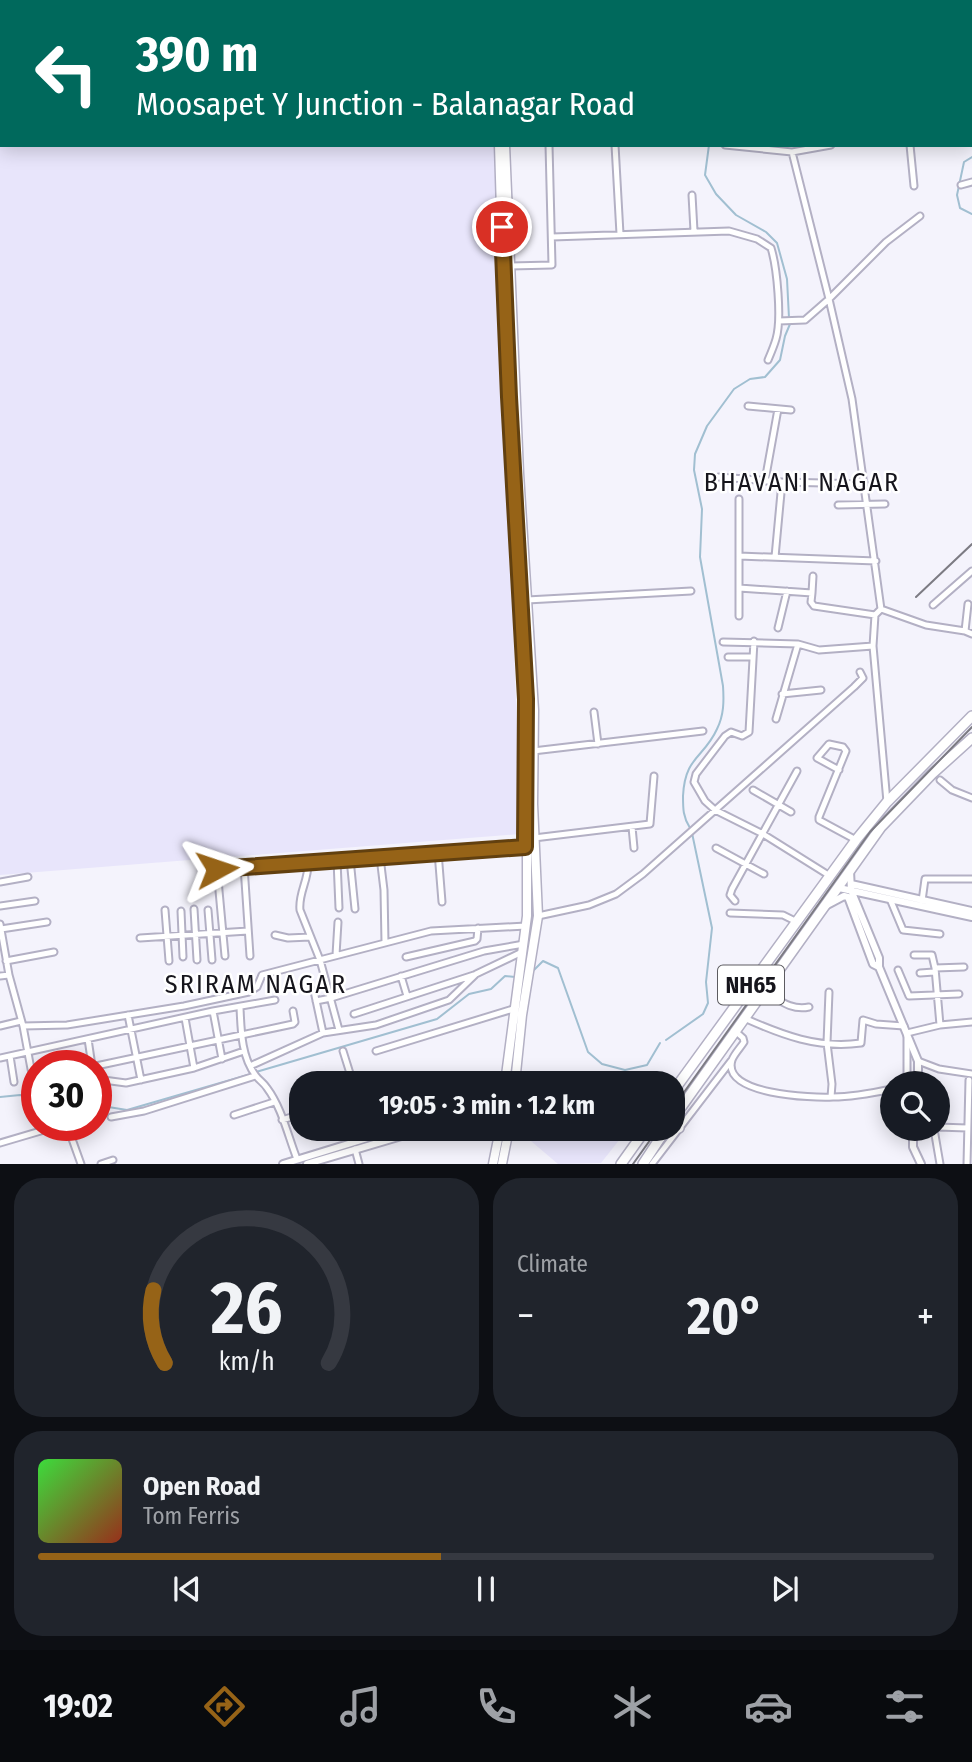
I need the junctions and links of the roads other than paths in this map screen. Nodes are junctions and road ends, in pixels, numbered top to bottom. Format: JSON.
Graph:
{"nodes":[{"id":1,"x":499,"y":147,"type":"edge"},
{"id":2,"x":505,"y":147,"type":"edge"},
{"id":3,"x":550,"y":147,"type":"edge"},
{"id":4,"x":615,"y":147,"type":"edge"},
{"id":5,"x":745,"y":147,"type":"edge"},
{"id":6,"x":820,"y":147,"type":"edge"},
{"id":7,"x":910,"y":147,"type":"edge"},
{"id":8,"x":792,"y":152,"type":"junction"},
{"id":9,"x":972,"y":182,"type":"edge"},
{"id":10,"x":961,"y":185,"type":"dead end"},
{"id":11,"x":914,"y":186,"type":"dead end"},
{"id":12,"x":692,"y":195,"type":"dead end"},
{"id":13,"x":920,"y":216,"type":"dead end"},
{"id":14,"x":694,"y":231,"type":"junction"},
{"id":15,"x":620,"y":233,"type":"junction"},
{"id":16,"x":552,"y":237,"type":"junction"},
{"id":17,"x":510,"y":266,"type":"junction"},
{"id":18,"x":830,"y":299,"type":"junction"},
{"id":19,"x":782,"y":322,"type":"junction"},
{"id":20,"x":768,"y":360,"type":"dead end"},
{"id":21,"x":748,"y":406,"type":"dead end"},
{"id":22,"x":778,"y":409,"type":"junction"},
{"id":23,"x":791,"y":411,"type":"dead end"},
{"id":24,"x":719,"y":477,"type":"dead end"},
{"id":25,"x":765,"y":481,"type":"junction"},
{"id":26,"x":782,"y":482,"type":"junction"},
{"id":27,"x":865,"y":484,"type":"junction"},
{"id":28,"x":739,"y":499,"type":"dead end"},
{"id":29,"x":868,"y":504,"type":"junction"},
{"id":30,"x":885,"y":504,"type":"dead end"},
{"id":31,"x":838,"y":505,"type":"dead end"},
{"id":32,"x":739,"y":556,"type":"junction"},
{"id":33,"x":775,"y":557,"type":"junction"},
{"id":34,"x":876,"y":561,"type":"junction"},
{"id":35,"x":972,"y":571,"type":"edge"},
{"id":36,"x":813,"y":576,"type":"dead end"},
{"id":37,"x":739,"y":588,"type":"junction"},
{"id":38,"x":691,"y":591,"type":"dead end"},
{"id":39,"x":787,"y":591,"type":"junction"},
{"id":40,"x":812,"y":593,"type":"junction"},
{"id":41,"x":527,"y":600,"type":"junction"},
{"id":42,"x":968,"y":604,"type":"dead end"},
{"id":43,"x":933,"y":605,"type":"dead end"},
{"id":44,"x":881,"y":609,"type":"junction"},
{"id":45,"x":875,"y":615,"type":"junction"},
{"id":46,"x":739,"y":616,"type":"dead end"},
{"id":47,"x":778,"y":628,"type":"dead end"},
{"id":48,"x":965,"y":631,"type":"junction"},
{"id":49,"x":972,"y":634,"type":"edge"},
{"id":50,"x":754,"y":641,"type":"junction"},
{"id":51,"x":723,"y":642,"type":"dead end"},
{"id":52,"x":797,"y":644,"type":"junction"},
{"id":53,"x":873,"y":646,"type":"junction"},
{"id":54,"x":728,"y":657,"type":"dead end"},
{"id":55,"x":753,"y":657,"type":"junction"},
{"id":56,"x":860,"y":672,"type":"dead end"},
{"id":57,"x":821,"y":690,"type":"dead end"},
{"id":58,"x":782,"y":694,"type":"junction"},
{"id":59,"x":594,"y":712,"type":"dead end"},
{"id":60,"x":972,"y":716,"type":"edge"},
{"id":61,"x":776,"y":719,"type":"dead end"},
{"id":62,"x":703,"y":731,"type":"dead end"},
{"id":63,"x":972,"y":738,"type":"edge"},
{"id":64,"x":598,"y":744,"type":"junction"},
{"id":65,"x":533,"y":751,"type":"junction"},
{"id":66,"x":839,"y":770,"type":"junction"},
{"id":67,"x":797,"y":771,"type":"dead end"},
{"id":68,"x":654,"y":776,"type":"dead end"},
{"id":69,"x":940,"y":780,"type":"dead end"},
{"id":70,"x":753,"y":790,"type":"dead end"},
{"id":71,"x":972,"y":798,"type":"edge"},
{"id":72,"x":887,"y":802,"type":"junction"},
{"id":73,"x":779,"y":806,"type":"junction"},
{"id":74,"x":715,"y":810,"type":"junction"},
{"id":75,"x":790,"y":811,"type":"dead end"},
{"id":76,"x":632,"y":827,"type":"junction"},
{"id":77,"x":763,"y":834,"type":"junction"},
{"id":78,"x":534,"y":838,"type":"junction"},
{"id":79,"x":856,"y":840,"type":"junction"},
{"id":80,"x":525,"y":847,"type":"junction"},
{"id":81,"x":634,"y":848,"type":"dead end"},
{"id":82,"x":716,"y":848,"type":"dead end"},
{"id":83,"x":438,"y":852,"type":"junction"},
{"id":84,"x":380,"y":857,"type":"junction"},
{"id":85,"x":350,"y":859,"type":"junction"},
{"id":86,"x":337,"y":860,"type":"junction"},
{"id":87,"x":309,"y":862,"type":"junction"},
{"id":88,"x":747,"y":865,"type":"junction"},
{"id":89,"x":244,"y":866,"type":"junction"},
{"id":90,"x":850,"y":870,"type":"junction"},
{"id":91,"x":764,"y":874,"type":"dead end"},
{"id":92,"x":830,"y":876,"type":"junction"},
{"id":93,"x":28,"y":877,"type":"dead end"},
{"id":94,"x":972,"y":879,"type":"edge"},
{"id":95,"x":0,"y":882,"type":"edge"},
{"id":96,"x":531,"y":884,"type":"junction"},
{"id":97,"x":839,"y":888,"type":"junction"},
{"id":98,"x":855,"y":888,"type":"junction"},
{"id":99,"x":890,"y":899,"type":"junction"},
{"id":100,"x":35,"y":901,"type":"dead end"},
{"id":101,"x":735,"y":901,"type":"dead end"},
{"id":102,"x":442,"y":902,"type":"dead end"},
{"id":103,"x":922,"y":902,"type":"junction"},
{"id":104,"x":827,"y":905,"type":"junction"},
{"id":105,"x":0,"y":906,"type":"edge"},
{"id":106,"x":340,"y":908,"type":"dead end"},
{"id":107,"x":194,"y":909,"type":"dead end"},
{"id":108,"x":355,"y":909,"type":"dead end"},
{"id":109,"x":165,"y":910,"type":"dead end"},
{"id":110,"x":208,"y":910,"type":"dead end"},
{"id":111,"x":181,"y":911,"type":"dead end"},
{"id":112,"x":972,"y":911,"type":"edge"},
{"id":113,"x":730,"y":913,"type":"dead end"},
{"id":114,"x":538,"y":916,"type":"junction"},
{"id":115,"x":972,"y":917,"type":"edge"},
{"id":116,"x":47,"y":922,"type":"dead end"},
{"id":117,"x":338,"y":922,"type":"dead end"},
{"id":118,"x":796,"y":924,"type":"junction"},
{"id":119,"x":526,"y":926,"type":"junction"},
{"id":120,"x":812,"y":926,"type":"junction"},
{"id":121,"x":478,"y":928,"type":"junction"},
{"id":122,"x":1,"y":930,"type":"edge"},
{"id":123,"x":248,"y":932,"type":"junction"},
{"id":124,"x":223,"y":933,"type":"junction"},
{"id":125,"x":940,"y":933,"type":"dead end"},
{"id":126,"x":195,"y":934,"type":"junction"},
{"id":127,"x":210,"y":934,"type":"junction"},
{"id":128,"x":182,"y":935,"type":"junction"},
{"id":129,"x":275,"y":935,"type":"dead end"},
{"id":130,"x":167,"y":936,"type":"junction"},
{"id":131,"x":310,"y":937,"type":"junction"},
{"id":132,"x":140,"y":938,"type":"dead end"},
{"id":133,"x":803,"y":939,"type":"junction"},
{"id":134,"x":385,"y":943,"type":"junction"},
{"id":135,"x":522,"y":951,"type":"junction"},
{"id":136,"x":54,"y":952,"type":"dead end"},
{"id":137,"x":336,"y":954,"type":"junction"},
{"id":138,"x":914,"y":955,"type":"dead end"},
{"id":139,"x":225,"y":956,"type":"dead end"},
{"id":140,"x":250,"y":956,"type":"dead end"},
{"id":141,"x":183,"y":957,"type":"dead end"},
{"id":142,"x":406,"y":957,"type":"dead end"},
{"id":143,"x":197,"y":960,"type":"dead end"},
{"id":144,"x":212,"y":960,"type":"dead end"},
{"id":145,"x":320,"y":960,"type":"junction"},
{"id":146,"x":6,"y":961,"type":"junction"},
{"id":147,"x":169,"y":961,"type":"dead end"},
{"id":148,"x":879,"y":967,"type":"junction"},
{"id":149,"x":964,"y":967,"type":"dead end"},
{"id":150,"x":898,"y":970,"type":"dead end"},
{"id":151,"x":935,"y":970,"type":"junction"},
{"id":152,"x":920,"y":973,"type":"dead end"},
{"id":153,"x":476,"y":974,"type":"junction"},
{"id":154,"x":9,"y":975,"type":"junction"},
{"id":155,"x":0,"y":976,"type":"edge"},
{"id":156,"x":401,"y":976,"type":"junction"},
{"id":157,"x":521,"y":987,"type":"junction"},
{"id":158,"x":314,"y":991,"type":"dead end"},
{"id":159,"x":765,"y":992,"type":"junction"},
{"id":160,"x":829,"y":992,"type":"dead end"},
{"id":161,"x":959,"y":994,"type":"dead end"},
{"id":162,"x":407,"y":996,"type":"junction"},
{"id":163,"x":938,"y":996,"type":"junction"},
{"id":164,"x":331,"y":999,"type":"junction"},
{"id":165,"x":275,"y":1000,"type":"dead end"},
{"id":166,"x":316,"y":1001,"type":"junction"},
{"id":167,"x":240,"y":1007,"type":"junction"},
{"id":168,"x":809,"y":1007,"type":"dead end"},
{"id":169,"x":513,"y":1009,"type":"junction"},
{"id":170,"x":213,"y":1011,"type":"junction"},
{"id":171,"x":293,"y":1011,"type":"dead end"},
{"id":172,"x":354,"y":1014,"type":"dead end"},
{"id":173,"x":128,"y":1015,"type":"junction"},
{"id":174,"x":185,"y":1018,"type":"junction"},
{"id":175,"x":744,"y":1018,"type":"junction"},
{"id":176,"x":972,"y":1022,"type":"edge"},
{"id":177,"x":22,"y":1023,"type":"junction"},
{"id":178,"x":940,"y":1025,"type":"junction"},
{"id":179,"x":0,"y":1026,"type":"edge"},
{"id":180,"x":132,"y":1029,"type":"junction"},
{"id":181,"x":905,"y":1029,"type":"junction"},
{"id":182,"x":340,"y":1030,"type":"junction"},
{"id":183,"x":734,"y":1030,"type":"junction"},
{"id":184,"x":241,"y":1033,"type":"junction"},
{"id":185,"x":323,"y":1033,"type":"junction"},
{"id":186,"x":88,"y":1039,"type":"junction"},
{"id":187,"x":218,"y":1039,"type":"junction"},
{"id":188,"x":827,"y":1043,"type":"junction"},
{"id":189,"x":190,"y":1046,"type":"junction"},
{"id":190,"x":28,"y":1050,"type":"edge"},
{"id":191,"x":37,"y":1050,"type":"edge"},
{"id":192,"x":90,"y":1050,"type":"edge"},
{"id":193,"x":244,"y":1051,"type":"junction"},
{"id":194,"x":343,"y":1051,"type":"dead end"},
{"id":195,"x":376,"y":1051,"type":"dead end"},
{"id":196,"x":21,"y":1054,"type":"edge"},
{"id":197,"x":10,"y":1056,"type":"junction"},
{"id":198,"x":137,"y":1057,"type":"junction"},
{"id":199,"x":0,"y":1058,"type":"edge"},
{"id":200,"x":222,"y":1059,"type":"junction"},
{"id":201,"x":732,"y":1060,"type":"junction"},
{"id":202,"x":918,"y":1061,"type":"junction"},
{"id":203,"x":112,"y":1062,"type":"edge"},
{"id":204,"x":250,"y":1066,"type":"junction"},
{"id":205,"x":194,"y":1068,"type":"junction"},
{"id":206,"x":349,"y":1071,"type":"edge"},
{"id":207,"x":506,"y":1071,"type":"edge"},
{"id":208,"x":516,"y":1071,"type":"edge"},
{"id":209,"x":912,"y":1071,"type":"edge"},
{"id":210,"x":916,"y":1071,"type":"edge"},
{"id":211,"x":255,"y":1075,"type":"junction"},
{"id":212,"x":685,"y":1075,"type":"edge"},
{"id":213,"x":970,"y":1076,"type":"edge"},
{"id":214,"x":141,"y":1080,"type":"junction"},
{"id":215,"x":112,"y":1081,"type":"edge"},
{"id":216,"x":14,"y":1082,"type":"dead end"},
{"id":217,"x":972,"y":1087,"type":"edge"},
{"id":218,"x":880,"y":1091,"type":"edge"},
{"id":219,"x":831,"y":1097,"type":"junction"},
{"id":220,"x":274,"y":1102,"type":"junction"},
{"id":221,"x":685,"y":1107,"type":"edge"},
{"id":222,"x":685,"y":1112,"type":"edge"},
{"id":223,"x":234,"y":1115,"type":"dead end"},
{"id":224,"x":112,"y":1117,"type":"edge"},
{"id":225,"x":289,"y":1118,"type":"edge"},
{"id":226,"x":282,"y":1120,"type":"junction"},
{"id":227,"x":969,"y":1120,"type":"edge"},
{"id":228,"x":950,"y":1128,"type":"edge"},
{"id":229,"x":967,"y":1128,"type":"junction"},
{"id":230,"x":21,"y":1137,"type":"edge"},
{"id":231,"x":73,"y":1141,"type":"edge"},
{"id":232,"x":356,"y":1141,"type":"edge"},
{"id":233,"x":383,"y":1141,"type":"edge"},
{"id":234,"x":500,"y":1141,"type":"edge"},
{"id":235,"x":503,"y":1141,"type":"edge"},
{"id":236,"x":637,"y":1141,"type":"edge"},
{"id":237,"x":658,"y":1141,"type":"edge"},
{"id":238,"x":665,"y":1141,"type":"edge"},
{"id":239,"x":913,"y":1141,"type":"edge"},
{"id":240,"x":937,"y":1141,"type":"edge"},
{"id":241,"x":0,"y":1143,"type":"edge"},
{"id":242,"x":355,"y":1149,"type":"junction"},
{"id":243,"x":297,"y":1159,"type":"junction"},
{"id":244,"x":113,"y":1160,"type":"dead end"},
{"id":245,"x":81,"y":1164,"type":"edge"},
{"id":246,"x":101,"y":1164,"type":"edge"},
{"id":247,"x":283,"y":1164,"type":"edge"},
{"id":248,"x":307,"y":1164,"type":"edge"},
{"id":249,"x":359,"y":1164,"type":"edge"},
{"id":250,"x":494,"y":1164,"type":"edge"},
{"id":251,"x":502,"y":1164,"type":"edge"},
{"id":252,"x":621,"y":1164,"type":"edge"},
{"id":253,"x":643,"y":1164,"type":"edge"},
{"id":254,"x":652,"y":1164,"type":"edge"},
{"id":255,"x":920,"y":1164,"type":"edge"},
{"id":256,"x":940,"y":1164,"type":"edge"},
{"id":257,"x":967,"y":1164,"type":"edge"}],
"edges":[{"from":1,"to":80,"type":"main road"},
{"from":2,"to":17,"type":"main road"},
{"from":3,"to":16,"type":"street"},
{"from":4,"to":15,"type":"street"},
{"from":5,"to":8,"type":"street"},
{"from":6,"to":8,"type":"street"},
{"from":7,"to":11,"type":"street"},
{"from":8,"to":18,"type":"street"},
{"from":9,"to":10,"type":"street"},
{"from":12,"to":14,"type":"street"},
{"from":13,"to":18,"type":"street"},
{"from":14,"to":15,"type":"street"},
{"from":14,"to":19,"type":"street"},
{"from":15,"to":16,"type":"street"},
{"from":16,"to":17,"type":"street"},
{"from":17,"to":41,"type":"main road"},
{"from":18,"to":19,"type":"street"},
{"from":18,"to":27,"type":"street"},
{"from":19,"to":20,"type":"street"},
{"from":21,"to":22,"type":"street"},
{"from":22,"to":23,"type":"street"},
{"from":22,"to":25,"type":"street"},
{"from":24,"to":25,"type":"street"},
{"from":25,"to":26,"type":"street"},
{"from":26,"to":27,"type":"street"},
{"from":26,"to":33,"type":"street"},
{"from":27,"to":29,"type":"street"},
{"from":28,"to":32,"type":"street"},
{"from":29,"to":30,"type":"street"},
{"from":29,"to":31,"type":"street"},
{"from":29,"to":34,"type":"street"},
{"from":32,"to":33,"type":"street"},
{"from":32,"to":37,"type":"street"},
{"from":33,"to":34,"type":"street"},
{"from":34,"to":44,"type":"street"},
{"from":35,"to":43,"type":"street"},
{"from":36,"to":40,"type":"street"},
{"from":37,"to":39,"type":"street"},
{"from":37,"to":46,"type":"street"},
{"from":38,"to":41,"type":"street"},
{"from":39,"to":40,"type":"street"},
{"from":39,"to":47,"type":"street"},
{"from":40,"to":45,"type":"street"},
{"from":41,"to":65,"type":"main road"},
{"from":42,"to":48,"type":"street"},
{"from":44,"to":45,"type":"street"},
{"from":44,"to":48,"type":"street"},
{"from":45,"to":53,"type":"street"},
{"from":48,"to":49,"type":"street"},
{"from":50,"to":51,"type":"street"},
{"from":50,"to":52,"type":"street"},
{"from":50,"to":55,"type":"street"},
{"from":52,"to":53,"type":"street"},
{"from":52,"to":58,"type":"street"},
{"from":53,"to":72,"type":"street"},
{"from":54,"to":55,"type":"street"},
{"from":55,"to":74,"type":"street"},
{"from":56,"to":74,"type":"street"},
{"from":57,"to":58,"type":"street"},
{"from":58,"to":61,"type":"street"},
{"from":59,"to":64,"type":"street"},
{"from":60,"to":72,"type":"highway","number":"NH65"},
{"from":62,"to":64,"type":"street"},
{"from":63,"to":90,"type":"highway","number":"NH65"},
{"from":64,"to":65,"type":"street"},
{"from":65,"to":78,"type":"main road"},
{"from":66,"to":66,"type":"street"},
{"from":66,"to":79,"type":"street"},
{"from":67,"to":73,"type":"street"},
{"from":68,"to":76,"type":"street"},
{"from":69,"to":71,"type":"street"},
{"from":70,"to":73,"type":"street"},
{"from":72,"to":79,"type":"highway","number":"NH65"},
{"from":73,"to":75,"type":"street"},
{"from":73,"to":77,"type":"street"},
{"from":74,"to":77,"type":"street"},
{"from":74,"to":114,"type":"street"},
{"from":76,"to":78,"type":"street"},
{"from":76,"to":81,"type":"street"},
{"from":77,"to":88,"type":"street"},
{"from":77,"to":92,"type":"street"},
{"from":78,"to":96,"type":"main road"},
{"from":79,"to":92,"type":"highway","number":"NH65"},
{"from":80,"to":83,"type":"street"},
{"from":80,"to":96,"type":"main road"},
{"from":82,"to":88,"type":"street"},
{"from":83,"to":84,"type":"street"},
{"from":83,"to":102,"type":"street"},
{"from":84,"to":85,"type":"street"},
{"from":84,"to":134,"type":"street"},
{"from":85,"to":86,"type":"street"},
{"from":85,"to":108,"type":"street"},
{"from":86,"to":87,"type":"street"},
{"from":86,"to":106,"type":"street"},
{"from":87,"to":89,"type":"street"},
{"from":87,"to":131,"type":"street"},
{"from":88,"to":91,"type":"street"},
{"from":88,"to":101,"type":"street"},
{"from":89,"to":123,"type":"street"},
{"from":89,"to":124,"type":"street"},
{"from":90,"to":97,"type":"highway","number":"NH65"},
{"from":90,"to":98,"type":"street"},
{"from":92,"to":118,"type":"highway","number":"NH65"},
{"from":93,"to":95,"type":"street"},
{"from":94,"to":103,"type":"street"},
{"from":96,"to":114,"type":"main road"},
{"from":96,"to":119,"type":"main road"},
{"from":97,"to":98,"type":"street"},
{"from":97,"to":104,"type":"highway","number":"NH65"},
{"from":98,"to":99,"type":"street"},
{"from":98,"to":103,"type":"street"},
{"from":98,"to":148,"type":"street"},
{"from":99,"to":115,"type":"street"},
{"from":99,"to":125,"type":"street"},
{"from":100,"to":105,"type":"street"},
{"from":103,"to":112,"type":"street"},
{"from":104,"to":120,"type":"highway","number":"NH65"},
{"from":104,"to":148,"type":"street"},
{"from":107,"to":126,"type":"street"},
{"from":109,"to":130,"type":"street"},
{"from":110,"to":127,"type":"street"},
{"from":111,"to":128,"type":"street"},
{"from":113,"to":118,"type":"street"},
{"from":114,"to":157,"type":"main road"},
{"from":116,"to":122,"type":"street"},
{"from":117,"to":137,"type":"street"},
{"from":118,"to":120,"type":"highway"},
{"from":118,"to":133,"type":"highway"},
{"from":118,"to":212,"type":"highway","number":"NH65"},
{"from":119,"to":121,"type":"street"},
{"from":119,"to":135,"type":"main road"},
{"from":120,"to":133,"type":"highway","number":"NH65"},
{"from":121,"to":134,"type":"street"},
{"from":121,"to":142,"type":"street"},
{"from":122,"to":146,"type":"street"},
{"from":123,"to":124,"type":"street"},
{"from":123,"to":140,"type":"street"},
{"from":124,"to":127,"type":"street"},
{"from":124,"to":139,"type":"street"},
{"from":126,"to":127,"type":"street"},
{"from":126,"to":128,"type":"street"},
{"from":126,"to":143,"type":"street"},
{"from":127,"to":144,"type":"street"},
{"from":128,"to":130,"type":"street"},
{"from":128,"to":141,"type":"street"},
{"from":129,"to":131,"type":"street"},
{"from":130,"to":132,"type":"street"},
{"from":130,"to":147,"type":"street"},
{"from":131,"to":145,"type":"street"},
{"from":133,"to":159,"type":"highway","number":"NH65"},
{"from":134,"to":137,"type":"street"},
{"from":135,"to":153,"type":"street"},
{"from":135,"to":156,"type":"street"},
{"from":135,"to":157,"type":"main road"},
{"from":136,"to":146,"type":"street"},
{"from":137,"to":145,"type":"street"},
{"from":138,"to":151,"type":"street"},
{"from":145,"to":164,"type":"street"},
{"from":145,"to":173,"type":"street"},
{"from":146,"to":154,"type":"street"},
{"from":148,"to":181,"type":"street"},
{"from":149,"to":151,"type":"street"},
{"from":150,"to":163,"type":"street"},
{"from":151,"to":152,"type":"street"},
{"from":151,"to":163,"type":"street"},
{"from":153,"to":162,"type":"street"},
{"from":153,"to":182,"type":"street"},
{"from":154,"to":155,"type":"street"},
{"from":154,"to":177,"type":"street"},
{"from":156,"to":162,"type":"street"},
{"from":156,"to":164,"type":"street"},
{"from":157,"to":169,"type":"main road"},
{"from":157,"to":208,"type":"main road"},
{"from":158,"to":166,"type":"street"},
{"from":159,"to":168,"type":"street"},
{"from":159,"to":175,"type":"highway","number":"NH65"},
{"from":160,"to":188,"type":"street"},
{"from":161,"to":163,"type":"street"},
{"from":162,"to":172,"type":"street"},
{"from":163,"to":178,"type":"street"},
{"from":164,"to":166,"type":"street"},
{"from":164,"to":182,"type":"street"},
{"from":165,"to":167,"type":"street"},
{"from":166,"to":185,"type":"street"},
{"from":167,"to":170,"type":"street"},
{"from":167,"to":184,"type":"street"},
{"from":169,"to":195,"type":"street"},
{"from":169,"to":207,"type":"main road"},
{"from":170,"to":174,"type":"street"},
{"from":170,"to":187,"type":"street"},
{"from":171,"to":184,"type":"street"},
{"from":173,"to":177,"type":"street"},
{"from":173,"to":180,"type":"street"},
{"from":174,"to":180,"type":"street"},
{"from":174,"to":189,"type":"street"},
{"from":175,"to":183,"type":"highway","number":"NH65"},
{"from":175,"to":188,"type":"street"},
{"from":176,"to":178,"type":"street"},
{"from":177,"to":179,"type":"street"},
{"from":177,"to":190,"type":"street"},
{"from":178,"to":181,"type":"street"},
{"from":180,"to":186,"type":"street"},
{"from":180,"to":198,"type":"street"},
{"from":181,"to":188,"type":"street"},
{"from":181,"to":202,"type":"street"},
{"from":181,"to":209,"type":"street"},
{"from":182,"to":185,"type":"street"},
{"from":183,"to":201,"type":"street"},
{"from":183,"to":221,"type":"highway","number":"NH65"},
{"from":184,"to":187,"type":"street"},
{"from":184,"to":193,"type":"street"},
{"from":185,"to":204,"type":"street"},
{"from":186,"to":191,"type":"street"},
{"from":186,"to":192,"type":"street"},
{"from":187,"to":189,"type":"street"},
{"from":187,"to":200,"type":"street"},
{"from":188,"to":219,"type":"street"},
{"from":189,"to":198,"type":"street"},
{"from":189,"to":205,"type":"street"},
{"from":193,"to":200,"type":"street"},
{"from":193,"to":204,"type":"street"},
{"from":194,"to":206,"type":"street"},
{"from":196,"to":197,"type":"street"},
{"from":197,"to":199,"type":"street"},
{"from":197,"to":216,"type":"street"},
{"from":198,"to":203,"type":"street"},
{"from":198,"to":214,"type":"street"},
{"from":200,"to":205,"type":"street"},
{"from":201,"to":219,"type":"street"},
{"from":201,"to":222,"type":"street"},
{"from":202,"to":210,"type":"street"},
{"from":202,"to":213,"type":"street"},
{"from":204,"to":211,"type":"street"},
{"from":205,"to":214,"type":"street"},
{"from":211,"to":220,"type":"street"},
{"from":211,"to":224,"type":"street"},
{"from":213,"to":217,"type":"street"},
{"from":213,"to":227,"type":"street"},
{"from":214,"to":215,"type":"street"},
{"from":218,"to":219,"type":"street"},
{"from":220,"to":223,"type":"street"},
{"from":220,"to":226,"type":"street"},
{"from":225,"to":226,"type":"street"},
{"from":226,"to":243,"type":"street"},
{"from":227,"to":229,"type":"street"},
{"from":228,"to":229,"type":"street"},
{"from":229,"to":257,"type":"street"},
{"from":230,"to":241,"type":"street"},
{"from":231,"to":245,"type":"street"},
{"from":232,"to":243,"type":"street"},
{"from":233,"to":242,"type":"street"},
{"from":234,"to":250,"type":"main road"},
{"from":235,"to":251,"type":"main road"},
{"from":236,"to":252,"type":"highway"},
{"from":237,"to":253,"type":"highway"},
{"from":238,"to":254,"type":"street"},
{"from":239,"to":255,"type":"street"},
{"from":240,"to":256,"type":"street"},
{"from":242,"to":248,"type":"street"},
{"from":242,"to":249,"type":"street"},
{"from":243,"to":247,"type":"street"},
{"from":244,"to":246,"type":"street"}]}
